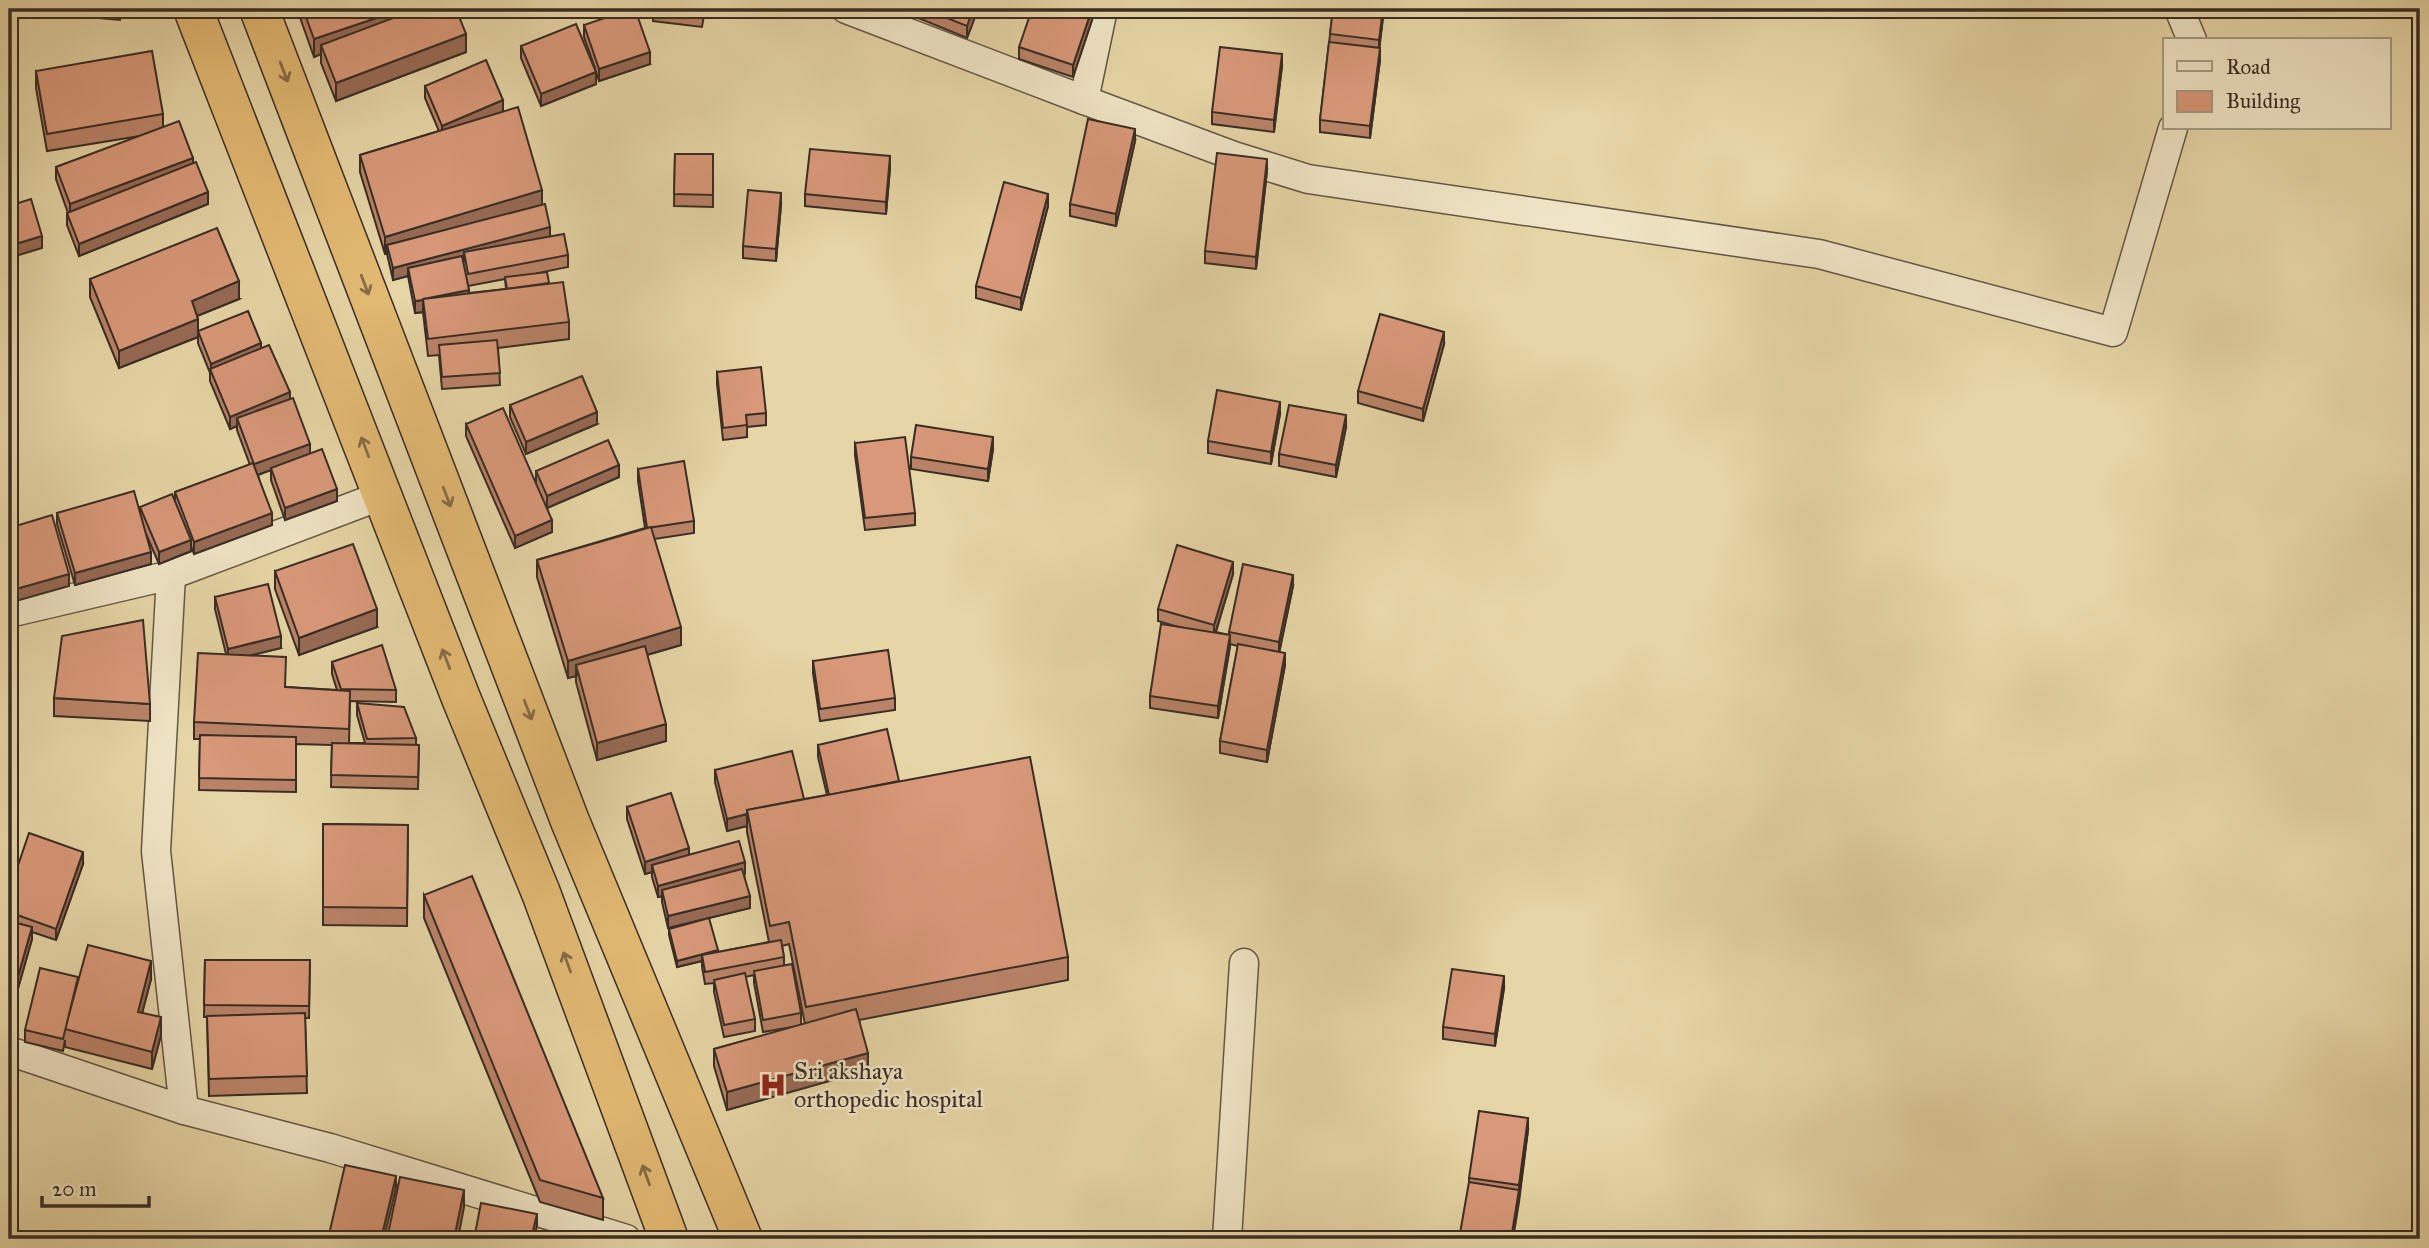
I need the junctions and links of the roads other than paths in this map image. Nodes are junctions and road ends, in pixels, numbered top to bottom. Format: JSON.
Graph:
{"nodes":[{"id":1,"x":193,"y":9,"type":"edge"},
{"id":2,"x":259,"y":9,"type":"edge"},
{"id":3,"x":846,"y":9,"type":"edge"},
{"id":4,"x":1103,"y":9,"type":"edge"},
{"id":5,"x":2179,"y":9,"type":"edge"},
{"id":6,"x":2191,"y":38,"type":"edge"},
{"id":7,"x":1084,"y":100,"type":"junction"},
{"id":8,"x":2172,"y":130,"type":"edge"},
{"id":9,"x":383,"y":495,"type":"junction"},
{"id":10,"x":172,"y":575,"type":"junction"},
{"id":11,"x":9,"y":612,"type":"edge"},
{"id":12,"x":1244,"y":963,"type":"dead end"},
{"id":13,"x":9,"y":1051,"type":"edge"},
{"id":14,"x":184,"y":1110,"type":"junction"},
{"id":15,"x":626,"y":1239,"type":"edge"},
{"id":16,"x":669,"y":1239,"type":"edge"},
{"id":17,"x":743,"y":1239,"type":"edge"},
{"id":18,"x":1227,"y":1239,"type":"edge"}],
"edges":[{"from":9,"to":1,"type":"highway","one_way":true},
{"from":2,"to":17,"type":"highway","one_way":true},
{"from":3,"to":7,"type":"street"},
{"from":4,"to":7,"type":"street"},
{"from":5,"to":6,"type":"street"},
{"from":7,"to":8,"type":"street"},
{"from":9,"to":10,"type":"street"},
{"from":16,"to":9,"type":"highway","one_way":true},
{"from":10,"to":11,"type":"street"},
{"from":10,"to":14,"type":"street"},
{"from":12,"to":18,"type":"street"},
{"from":13,"to":14,"type":"street"},
{"from":14,"to":15,"type":"street"}]}
